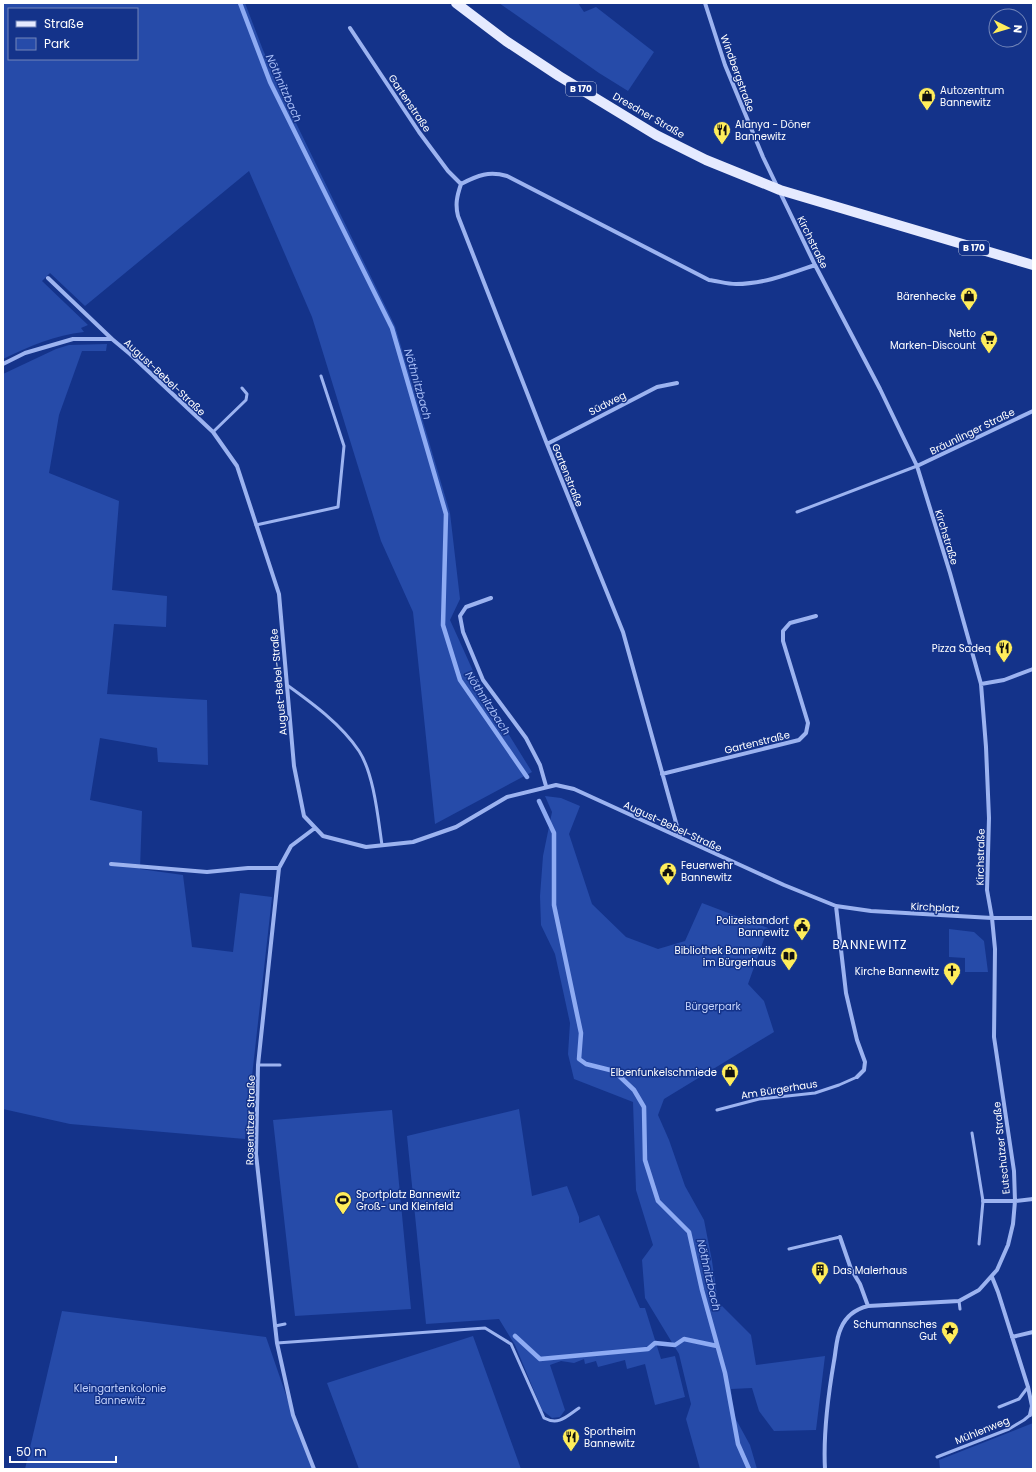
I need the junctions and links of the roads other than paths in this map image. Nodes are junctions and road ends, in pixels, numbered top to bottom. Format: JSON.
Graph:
{"nodes":[{"id":1,"x":456,"y":3,"type":"edge"},
{"id":2,"x":705,"y":3,"type":"edge"},
{"id":3,"x":350,"y":28,"type":"dead end"},
{"id":4,"x":461,"y":184,"type":"junction"},
{"id":5,"x":780,"y":190,"type":"junction"},
{"id":6,"x":815,"y":265,"type":"junction"},
{"id":7,"x":1033,"y":265,"type":"edge"},
{"id":8,"x":48,"y":278,"type":"dead end"},
{"id":9,"x":112,"y":339,"type":"junction"},
{"id":10,"x":3,"y":364,"type":"edge"},
{"id":11,"x":321,"y":376,"type":"dead end"},
{"id":12,"x":677,"y":383,"type":"dead end"},
{"id":13,"x":242,"y":388,"type":"dead end"},
{"id":14,"x":1033,"y":411,"type":"edge"},
{"id":15,"x":213,"y":432,"type":"junction"},
{"id":16,"x":546,"y":444,"type":"junction"},
{"id":17,"x":917,"y":466,"type":"junction"},
{"id":18,"x":797,"y":512,"type":"dead end"},
{"id":19,"x":256,"y":525,"type":"junction"},
{"id":20,"x":491,"y":598,"type":"dead end"},
{"id":21,"x":816,"y":616,"type":"dead end"},
{"id":22,"x":1033,"y":669,"type":"edge"},
{"id":23,"x":287,"y":684,"type":"junction"},
{"id":24,"x":981,"y":684,"type":"junction"},
{"id":25,"x":662,"y":774,"type":"junction"},
{"id":26,"x":546,"y":786,"type":"junction"},
{"id":27,"x":315,"y":828,"type":"junction"},
{"id":28,"x":680,"y":837,"type":"junction"},
{"id":29,"x":382,"y":845,"type":"junction"},
{"id":30,"x":111,"y":864,"type":"dead end"},
{"id":31,"x":279,"y":868,"type":"junction"},
{"id":32,"x":836,"y":906,"type":"junction"},
{"id":33,"x":992,"y":918,"type":"junction"},
{"id":34,"x":1033,"y":918,"type":"edge"},
{"id":35,"x":258,"y":1065,"type":"junction"},
{"id":36,"x":280,"y":1065,"type":"dead end"},
{"id":37,"x":857,"y":1077,"type":"joint"},
{"id":38,"x":717,"y":1110,"type":"dead end"},
{"id":39,"x":972,"y":1133,"type":"dead end"},
{"id":40,"x":1033,"y":1199,"type":"edge"},
{"id":41,"x":983,"y":1201,"type":"junction"},
{"id":42,"x":1015,"y":1201,"type":"junction"},
{"id":43,"x":840,"y":1237,"type":"joint"},
{"id":44,"x":979,"y":1244,"type":"dead end"},
{"id":45,"x":789,"y":1249,"type":"dead end"},
{"id":46,"x":992,"y":1277,"type":"junction"},
{"id":47,"x":959,"y":1301,"type":"junction"},
{"id":48,"x":868,"y":1306,"type":"junction"},
{"id":49,"x":960,"y":1309,"type":"dead end"},
{"id":50,"x":285,"y":1324,"type":"dead end"},
{"id":51,"x":275,"y":1326,"type":"junction"},
{"id":52,"x":1033,"y":1332,"type":"edge"},
{"id":53,"x":1012,"y":1337,"type":"junction"},
{"id":54,"x":277,"y":1343,"type":"junction"},
{"id":55,"x":1028,"y":1387,"type":"junction"},
{"id":56,"x":999,"y":1407,"type":"dead end"},
{"id":57,"x":579,"y":1408,"type":"dead end"},
{"id":58,"x":1030,"y":1415,"type":"joint"},
{"id":59,"x":937,"y":1457,"type":"dead end"},
{"id":60,"x":314,"y":1469,"type":"edge"},
{"id":61,"x":825,"y":1469,"type":"edge"}],
"edges":[{"from":1,"to":5,"type":"main road","name":"Dresdner Straße","number":"B 170"},
{"from":2,"to":5,"type":"street","name":"Windbergstraße"},
{"from":3,"to":4,"type":"street","name":"Gartenstraße"},
{"from":4,"to":6,"type":"street"},
{"from":4,"to":16,"type":"street","name":"Gartenstraße"},
{"from":5,"to":6,"type":"street","name":"Kirchstraße"},
{"from":5,"to":7,"type":"main road","number":"B 170"},
{"from":6,"to":17,"type":"street","name":"Kirchstraße"},
{"from":8,"to":9,"type":"street","name":"August-Bebel-Straße"},
{"from":9,"to":10,"type":"street","name":"August-Bebel-Straße"},
{"from":9,"to":15,"type":"street","name":"August-Bebel-Straße"},
{"from":11,"to":19,"type":"lane"},
{"from":12,"to":16,"type":"street","name":"Südweg"},
{"from":13,"to":15,"type":"lane"},
{"from":14,"to":17,"type":"street","name":"Bräunlinger Straße"},
{"from":15,"to":19,"type":"street","name":"August-Bebel-Straße"},
{"from":16,"to":25,"type":"street","name":"Gartenstraße"},
{"from":17,"to":18,"type":"lane"},
{"from":17,"to":24,"type":"street","name":"Kirchstraße"},
{"from":19,"to":23,"type":"street","name":"August-Bebel-Straße"},
{"from":20,"to":26,"type":"street"},
{"from":21,"to":25,"type":"street","name":"Gartenstraße"},
{"from":22,"to":24,"type":"street"},
{"from":23,"to":27,"type":"street","name":"August-Bebel-Straße"},
{"from":23,"to":29,"type":"lane"},
{"from":24,"to":33,"type":"street","name":"Kirchstraße"},
{"from":25,"to":28,"type":"street","name":"Gartenstraße"},
{"from":26,"to":28,"type":"street","name":"August-Bebel-Straße"},
{"from":26,"to":29,"type":"street","name":"August-Bebel-Straße"},
{"from":27,"to":29,"type":"street","name":"August-Bebel-Straße"},
{"from":27,"to":31,"type":"street","name":"Rosentitzer Straße"},
{"from":28,"to":32,"type":"street","name":"August-Bebel-Straße"},
{"from":30,"to":31,"type":"street"},
{"from":31,"to":35,"type":"street","name":"Rosentitzer Straße"},
{"from":32,"to":33,"type":"street","name":"Kirchplatz"},
{"from":32,"to":37,"type":"street","name":"Am Bürgerhaus"},
{"from":33,"to":34,"type":"street","name":"Kirchplatz"},
{"from":33,"to":42,"type":"street","name":"Eutschützer Straße"},
{"from":35,"to":36,"type":"lane"},
{"from":35,"to":51,"type":"street","name":"Rosentitzer Straße"},
{"from":37,"to":38,"type":"lane","name":"Am Bürgerhaus"},
{"from":39,"to":41,"type":"lane"},
{"from":40,"to":42,"type":"street"},
{"from":41,"to":42,"type":"street"},
{"from":41,"to":44,"type":"lane"},
{"from":42,"to":46,"type":"street","name":"Eutschützer Straße"},
{"from":43,"to":45,"type":"lane"},
{"from":43,"to":48,"type":"street"},
{"from":46,"to":47,"type":"street","name":"Eutschützer Straße"},
{"from":46,"to":53,"type":"street","name":"Mühlenweg"},
{"from":47,"to":48,"type":"street","name":"Eutschützer Straße"},
{"from":47,"to":49,"type":"lane"},
{"from":48,"to":61,"type":"street","name":"Eutschützer Straße"},
{"from":50,"to":51,"type":"lane"},
{"from":51,"to":54,"type":"street","name":"Rosentitzer Straße"},
{"from":52,"to":53,"type":"street"},
{"from":53,"to":55,"type":"street","name":"Mühlenweg"},
{"from":54,"to":57,"type":"lane"},
{"from":54,"to":60,"type":"street","name":"Rosentitzer Straße"},
{"from":55,"to":56,"type":"lane"},
{"from":55,"to":58,"type":"street","name":"Mühlenweg"},
{"from":58,"to":59,"type":"lane","name":"Mühlenweg"}]}
